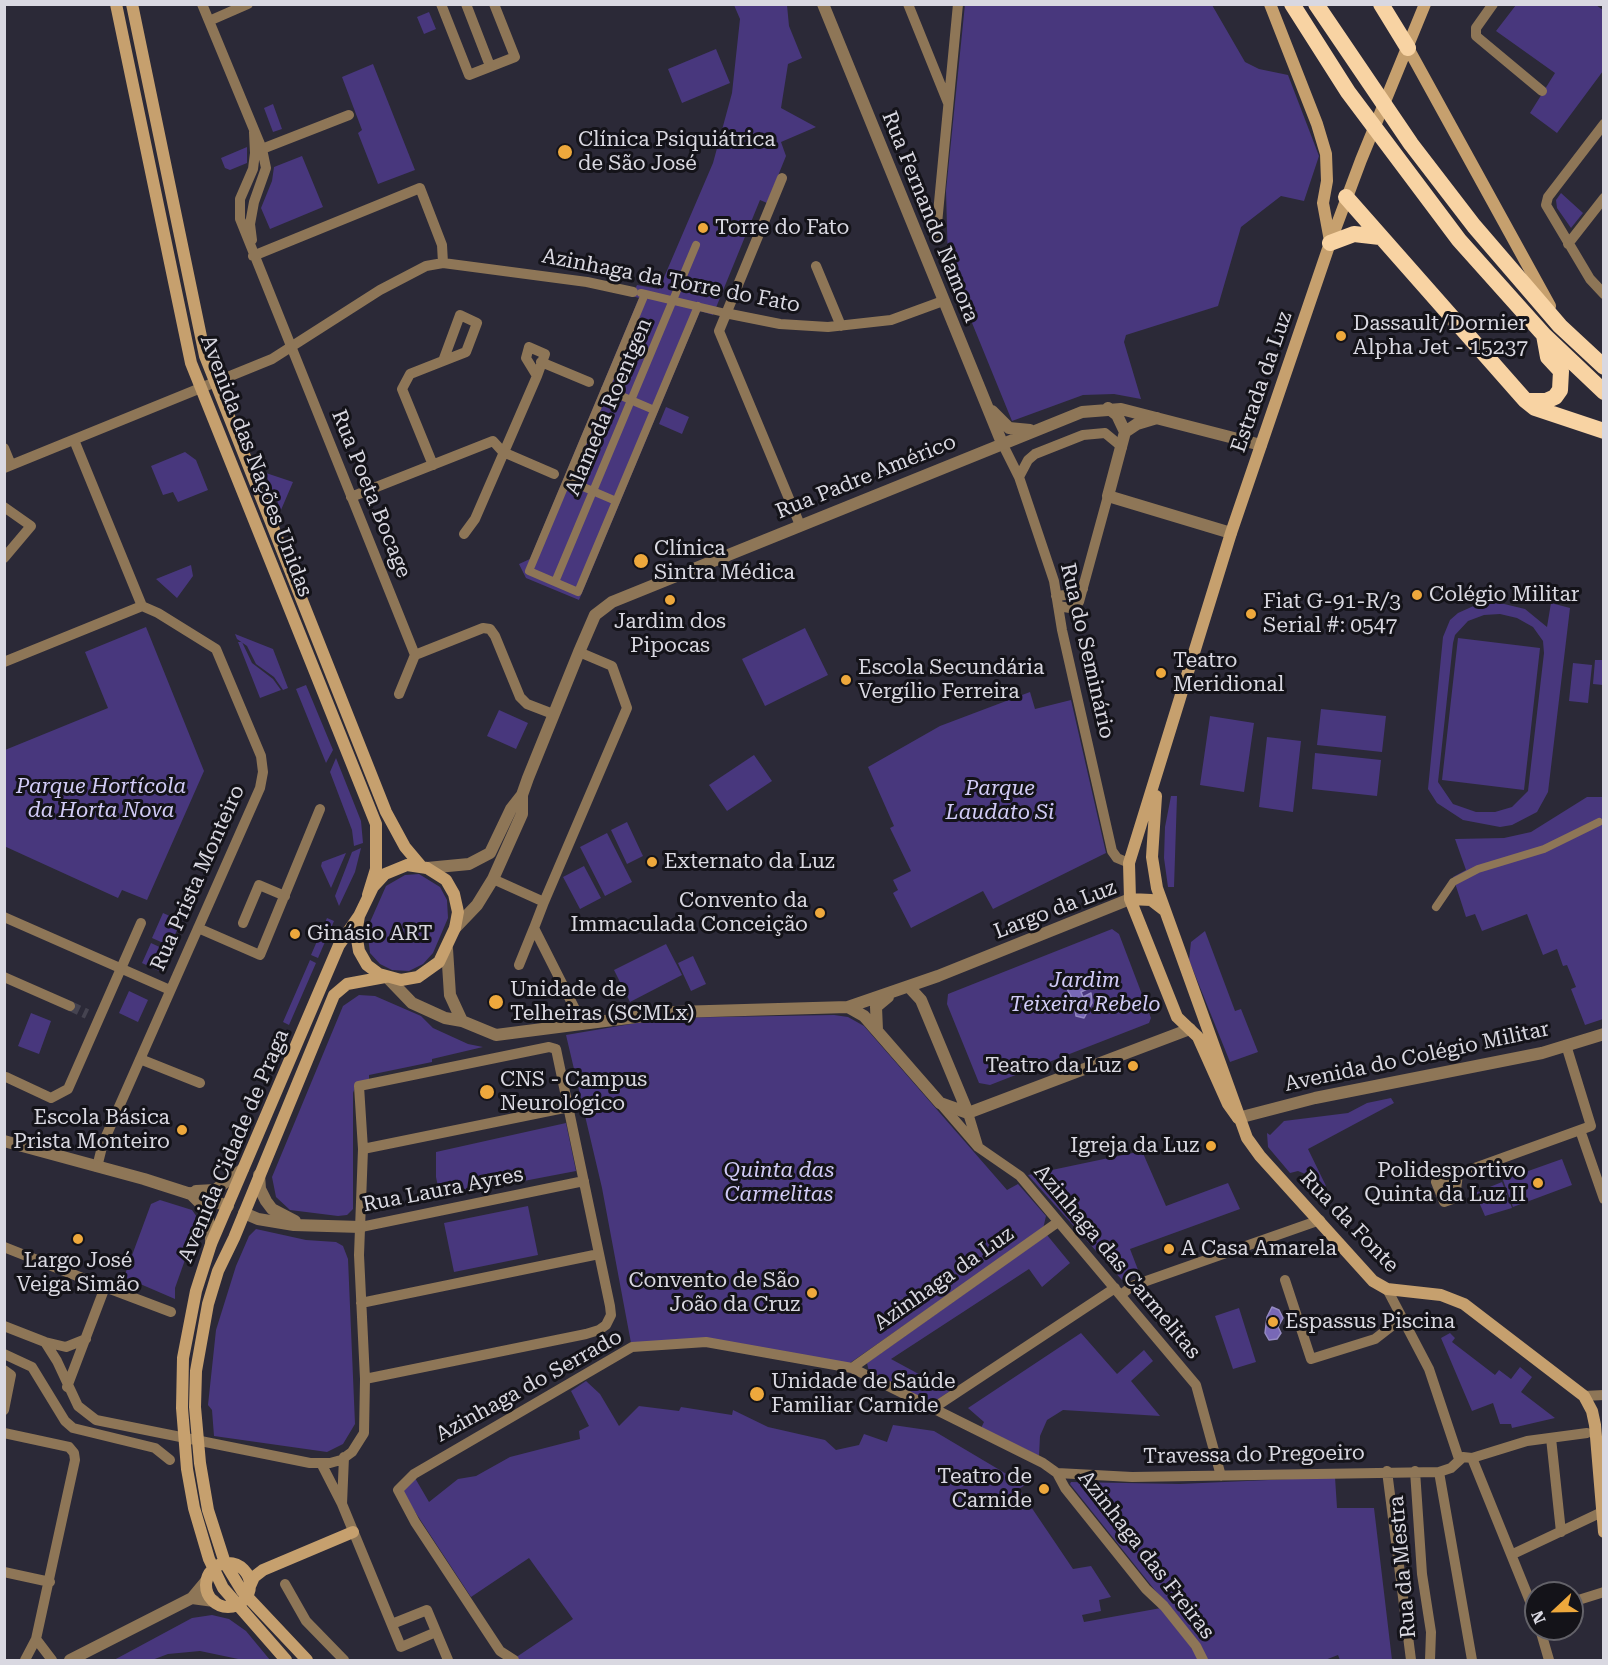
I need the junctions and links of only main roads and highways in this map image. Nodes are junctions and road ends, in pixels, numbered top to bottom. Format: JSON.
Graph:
{"nodes":[{"id":1,"x":116,"y":4,"type":"edge"},
{"id":2,"x":132,"y":4,"type":"edge"},
{"id":3,"x":1270,"y":4,"type":"edge"},
{"id":4,"x":1292,"y":4,"type":"edge"},
{"id":5,"x":1316,"y":4,"type":"edge"},
{"id":6,"x":1382,"y":4,"type":"edge"},
{"id":7,"x":1425,"y":4,"type":"edge"},
{"id":8,"x":1408,"y":48,"type":"junction"},
{"id":9,"x":1346,"y":197,"type":"junction"},
{"id":10,"x":1380,"y":237,"type":"junction"},
{"id":11,"x":1330,"y":243,"type":"junction"},
{"id":12,"x":1560,"y":326,"type":"junction"},
{"id":13,"x":1544,"y":335,"type":"junction"},
{"id":14,"x":1604,"y":367,"type":"edge"},
{"id":15,"x":1604,"y":392,"type":"edge"},
{"id":16,"x":1525,"y":400,"type":"junction"},
{"id":17,"x":1604,"y":431,"type":"edge"},
{"id":18,"x":1157,"y":780,"type":"junction"},
{"id":19,"x":424,"y":867,"type":"junction"},
{"id":20,"x":368,"y":895,"type":"junction"},
{"id":21,"x":1130,"y":899,"type":"junction"},
{"id":22,"x":1164,"y":910,"type":"junction"},
{"id":23,"x":359,"y":916,"type":"junction"},
{"id":24,"x":386,"y":977,"type":"junction"},
{"id":25,"x":1200,"y":1007,"type":"junction"},
{"id":26,"x":1190,"y":1029,"type":"junction"},
{"id":27,"x":1238,"y":1118,"type":"junction"},
{"id":28,"x":224,"y":1209,"type":"junction"},
{"id":29,"x":244,"y":1213,"type":"junction"},
{"id":30,"x":218,"y":1271,"type":"junction"},
{"id":31,"x":188,"y":1407,"type":"junction"},
{"id":32,"x":1602,"y":1512,"type":"edge"},
{"id":33,"x":353,"y":1532,"type":"road end"},
{"id":34,"x":1604,"y":1532,"type":"edge"},
{"id":35,"x":225,"y":1563,"type":"junction"},
{"id":36,"x":244,"y":1570,"type":"junction"},
{"id":37,"x":262,"y":1570,"type":"junction"},
{"id":38,"x":210,"y":1575,"type":"junction"},
{"id":39,"x":249,"y":1591,"type":"junction"},
{"id":40,"x":236,"y":1605,"type":"junction"},
{"id":41,"x":286,"y":1660,"type":"edge"},
{"id":42,"x":307,"y":1660,"type":"edge"}],
"edges":[{"from":1,"to":20,"type":"main road","name":"Avenida das Nações Unidas"},
{"from":2,"to":19,"type":"main road","name":"Avenida das Nações Unidas"},
{"from":3,"to":11,"type":"main road"},
{"from":4,"to":13,"type":"highway"},
{"from":5,"to":12,"type":"highway"},
{"from":6,"to":8,"type":"highway"},
{"from":7,"to":8,"type":"main road","name":"Estrada da Luz"},
{"from":8,"to":9,"type":"main road","name":"Estrada da Luz"},
{"from":8,"to":12,"type":"main road"},
{"from":9,"to":10,"type":"highway"},
{"from":9,"to":11,"type":"main road","name":"Estrada da Luz"},
{"from":10,"to":11,"type":"highway"},
{"from":10,"to":16,"type":"highway"},
{"from":11,"to":18,"type":"main road","name":"Estrada da Luz"},
{"from":12,"to":14,"type":"highway"},
{"from":13,"to":15,"type":"highway"},
{"from":13,"to":16,"type":"highway"},
{"from":16,"to":17,"type":"highway"},
{"from":18,"to":21,"type":"main road","name":"Estrada da Luz"},
{"from":18,"to":22,"type":"main road","name":"Estrada da Luz"},
{"from":19,"to":20,"type":"main road"},
{"from":19,"to":24,"type":"main road"},
{"from":20,"to":23,"type":"main road"},
{"from":21,"to":22,"type":"main road"},
{"from":21,"to":26,"type":"main road","name":"Largo da Luz"},
{"from":22,"to":25,"type":"main road"},
{"from":23,"to":24,"type":"main road"},
{"from":23,"to":28,"type":"main road","name":"Avenida Cidade de Praga"},
{"from":24,"to":29,"type":"main road","name":"Avenida Cidade de Praga"},
{"from":25,"to":26,"type":"main road"},
{"from":25,"to":27,"type":"main road","name":"Rua da Fonte"},
{"from":26,"to":27,"type":"main road","name":"Rua da Fonte"},
{"from":27,"to":32,"type":"main road","name":"Rua da Fonte"},
{"from":28,"to":29,"type":"main road"},
{"from":28,"to":30,"type":"main road"},
{"from":28,"to":31,"type":"main road","name":"Avenida Cidade de Praga"},
{"from":29,"to":30,"type":"main road","name":"Avenida Cidade de Praga"},
{"from":30,"to":31,"type":"main road","name":"Avenida Cidade de Praga"},
{"from":31,"to":35,"type":"main road","name":"Avenida Cidade de Praga"},
{"from":31,"to":38,"type":"main road","name":"Avenida Cidade de Praga"},
{"from":32,"to":34,"type":"main road"},
{"from":33,"to":37,"type":"main road"},
{"from":35,"to":36,"type":"main road"},
{"from":35,"to":38,"type":"main road"},
{"from":35,"to":39,"type":"main road","name":"Avenida Cidade de Praga"},
{"from":36,"to":37,"type":"main road"},
{"from":36,"to":39,"type":"main road"},
{"from":37,"to":39,"type":"main road"},
{"from":38,"to":40,"type":"main road","name":"Avenida Cidade de Praga"},
{"from":38,"to":40,"type":"main road"},
{"from":39,"to":40,"type":"main road"},
{"from":39,"to":42,"type":"main road","name":"Avenida Cidade de Praga"},
{"from":40,"to":41,"type":"main road","name":"Avenida Cidade de Praga"}]}
